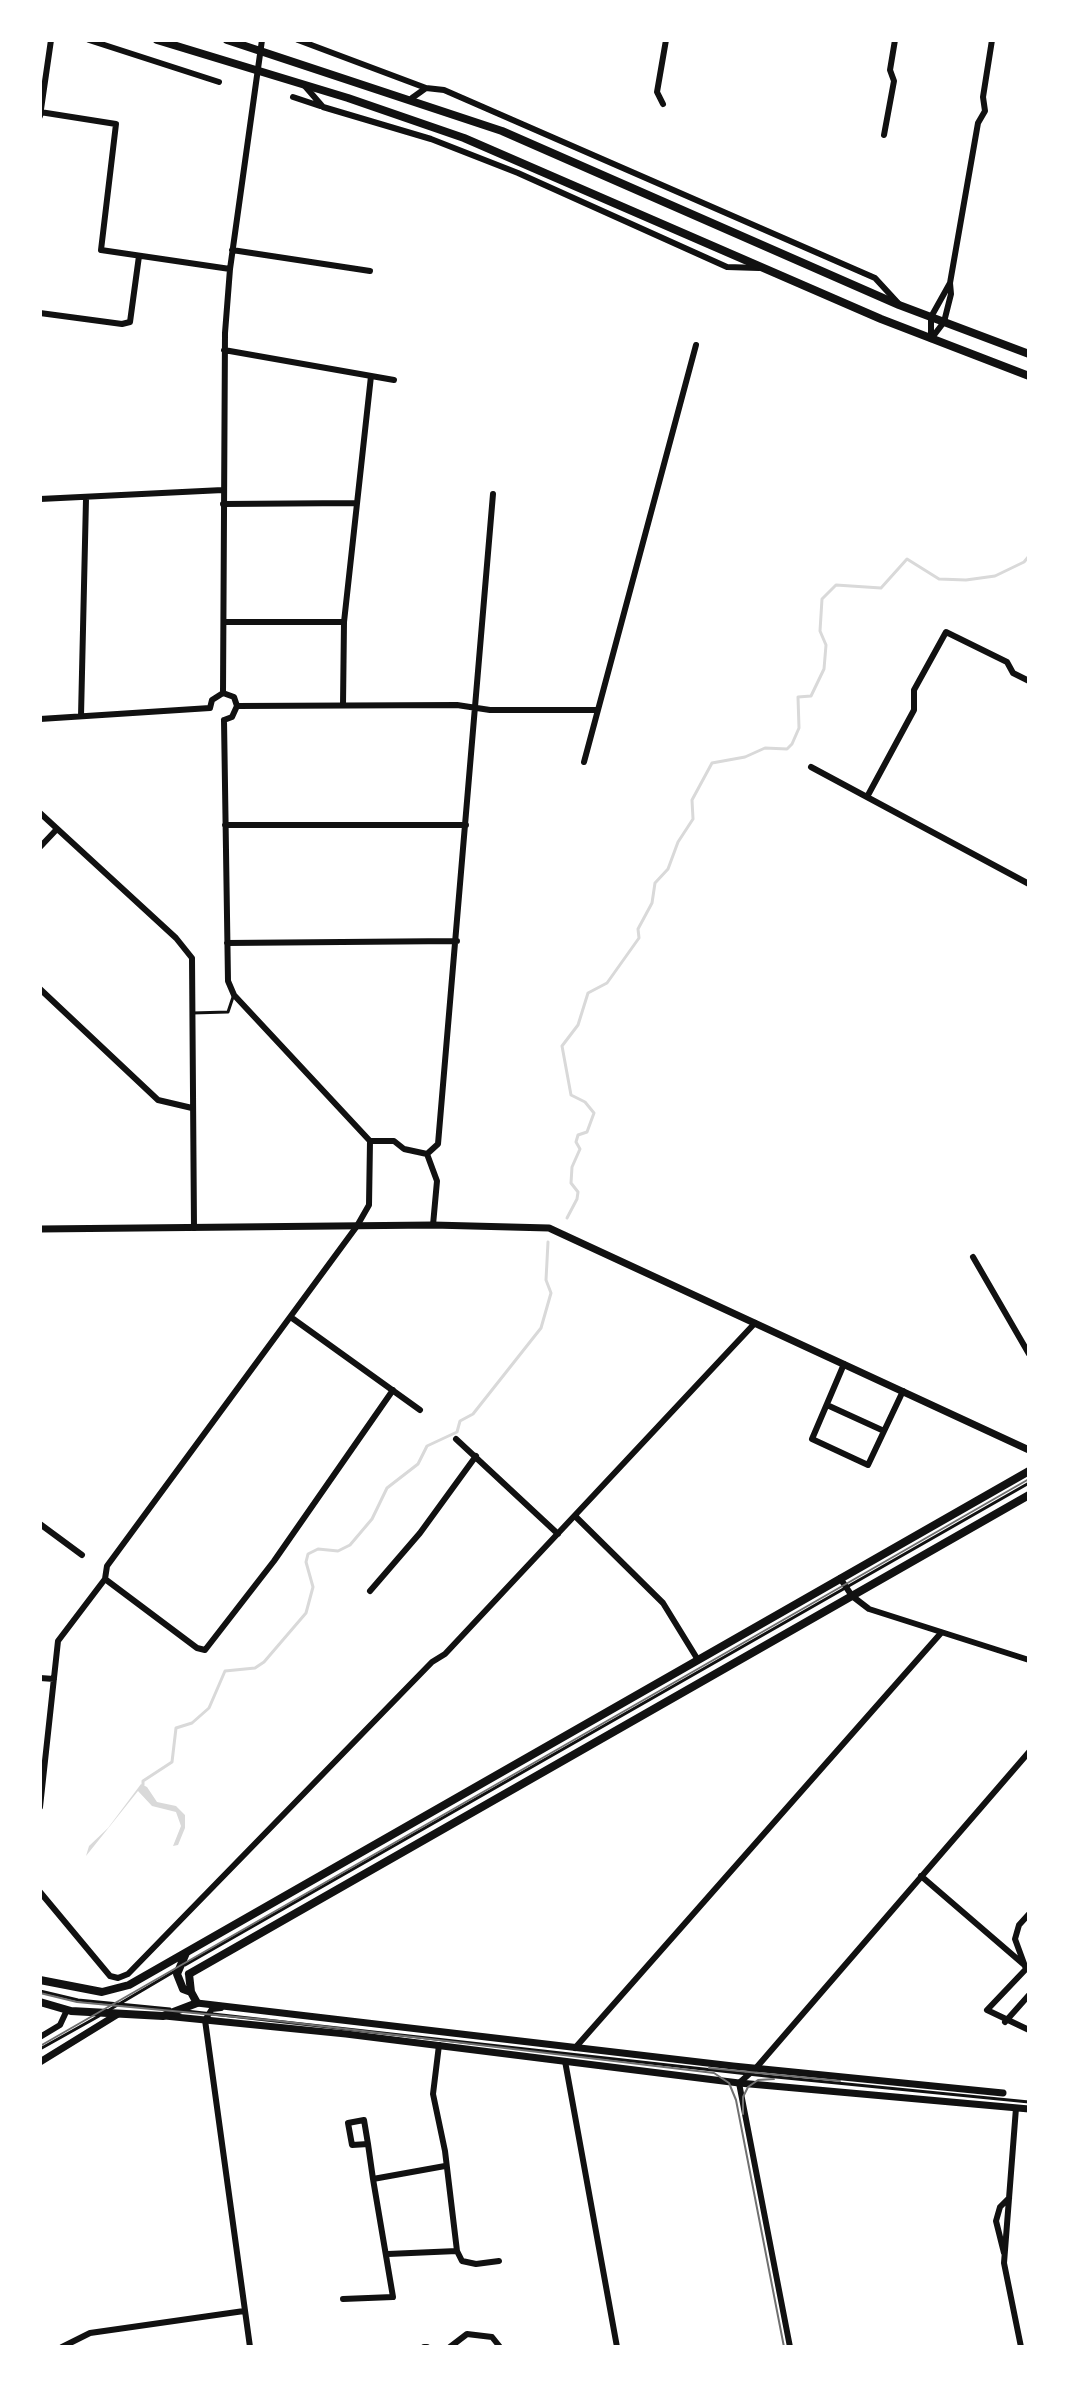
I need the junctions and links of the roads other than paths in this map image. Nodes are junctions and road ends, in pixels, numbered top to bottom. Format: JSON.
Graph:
{"nodes":[{"id":1,"x":51,"y":40,"type":"edge"},
{"id":2,"x":89,"y":40,"type":"edge"},
{"id":3,"x":157,"y":40,"type":"edge"},
{"id":4,"x":227,"y":40,"type":"edge"},
{"id":5,"x":298,"y":40,"type":"edge"},
{"id":6,"x":666,"y":40,"type":"edge"},
{"id":7,"x":895,"y":40,"type":"edge"},
{"id":8,"x":992,"y":40,"type":"edge"},
{"id":9,"x":262,"y":45,"type":"edge"},
{"id":10,"x":259,"y":71,"type":"junction"},
{"id":11,"x":219,"y":82,"type":"dead end"},
{"id":12,"x":304,"y":85,"type":"junction"},
{"id":13,"x":426,"y":88,"type":"junction"},
{"id":14,"x":293,"y":97,"type":"dead end"},
{"id":15,"x":412,"y":98,"type":"junction"},
{"id":16,"x":663,"y":104,"type":"dead end"},
{"id":17,"x":323,"y":107,"type":"junction"},
{"id":18,"x":40,"y":114,"type":"edge"},
{"id":19,"x":884,"y":135,"type":"dead end"},
{"id":20,"x":232,"y":250,"type":"junction"},
{"id":21,"x":139,"y":256,"type":"junction"},
{"id":22,"x":762,"y":267,"type":"junction"},
{"id":23,"x":230,"y":269,"type":"junction"},
{"id":24,"x":370,"y":271,"type":"dead end"},
{"id":25,"x":950,"y":283,"type":"junction"},
{"id":26,"x":899,"y":305,"type":"junction"},
{"id":27,"x":40,"y":313,"type":"edge"},
{"id":28,"x":931,"y":317,"type":"junction"},
{"id":29,"x":944,"y":322,"type":"junction"},
{"id":30,"x":931,"y":339,"type":"junction"},
{"id":31,"x":696,"y":345,"type":"dead end"},
{"id":32,"x":224,"y":350,"type":"junction"},
{"id":33,"x":1029,"y":354,"type":"edge"},
{"id":34,"x":371,"y":376,"type":"junction"},
{"id":35,"x":1029,"y":376,"type":"edge"},
{"id":36,"x":394,"y":380,"type":"dead end"},
{"id":37,"x":223,"y":490,"type":"junction"},
{"id":38,"x":493,"y":494,"type":"dead end"},
{"id":39,"x":40,"y":499,"type":"edge"},
{"id":40,"x":86,"y":499,"type":"junction"},
{"id":41,"x":356,"y":503,"type":"junction"},
{"id":42,"x":223,"y":504,"type":"junction"},
{"id":43,"x":224,"y":622,"type":"junction"},
{"id":44,"x":344,"y":622,"type":"junction"},
{"id":45,"x":1029,"y":681,"type":"edge"},
{"id":46,"x":223,"y":693,"type":"junction"},
{"id":47,"x":343,"y":705,"type":"junction"},
{"id":48,"x":237,"y":706,"type":"junction"},
{"id":49,"x":210,"y":708,"type":"junction"},
{"id":50,"x":475,"y":709,"type":"junction"},
{"id":51,"x":597,"y":710,"type":"junction"},
{"id":52,"x":81,"y":716,"type":"junction"},
{"id":53,"x":40,"y":719,"type":"edge"},
{"id":54,"x":224,"y":720,"type":"junction"},
{"id":55,"x":584,"y":762,"type":"dead end"},
{"id":56,"x":811,"y":767,"type":"dead end"},
{"id":57,"x":867,"y":797,"type":"junction"},
{"id":58,"x":40,"y":813,"type":"edge"},
{"id":59,"x":225,"y":825,"type":"junction"},
{"id":60,"x":466,"y":825,"type":"junction"},
{"id":61,"x":57,"y":829,"type":"junction"},
{"id":62,"x":40,"y":847,"type":"edge"},
{"id":63,"x":1029,"y":884,"type":"edge"},
{"id":64,"x":457,"y":941,"type":"junction"},
{"id":65,"x":227,"y":943,"type":"junction"},
{"id":66,"x":40,"y":989,"type":"edge"},
{"id":67,"x":234,"y":995,"type":"junction"},
{"id":68,"x":192,"y":1013,"type":"junction"},
{"id":69,"x":192,"y":1108,"type":"junction"},
{"id":70,"x":370,"y":1141,"type":"junction"},
{"id":71,"x":427,"y":1154,"type":"junction"},
{"id":72,"x":433,"y":1225,"type":"junction"},
{"id":73,"x":357,"y":1226,"type":"junction"},
{"id":74,"x":194,"y":1228,"type":"junction"},
{"id":75,"x":40,"y":1229,"type":"edge"},
{"id":76,"x":973,"y":1257,"type":"dead end"},
{"id":77,"x":292,"y":1318,"type":"junction"},
{"id":78,"x":755,"y":1323,"type":"junction"},
{"id":79,"x":1029,"y":1354,"type":"edge"},
{"id":80,"x":844,"y":1364,"type":"junction"},
{"id":81,"x":393,"y":1390,"type":"junction"},
{"id":82,"x":903,"y":1391,"type":"junction"},
{"id":83,"x":827,"y":1405,"type":"junction"},
{"id":84,"x":420,"y":1410,"type":"dead end"},
{"id":85,"x":884,"y":1431,"type":"junction"},
{"id":86,"x":456,"y":1439,"type":"dead end"},
{"id":87,"x":1029,"y":1450,"type":"edge"},
{"id":88,"x":476,"y":1456,"type":"junction"},
{"id":89,"x":1029,"y":1471,"type":"edge"},
{"id":90,"x":1029,"y":1483,"type":"edge"},
{"id":91,"x":1029,"y":1495,"type":"edge"},
{"id":92,"x":575,"y":1516,"type":"junction"},
{"id":93,"x":40,"y":1524,"type":"edge"},
{"id":94,"x":558,"y":1534,"type":"junction"},
{"id":95,"x":82,"y":1555,"type":"dead end"},
{"id":96,"x":840,"y":1578,"type":"junction"},
{"id":97,"x":105,"y":1579,"type":"junction"},
{"id":98,"x":846,"y":1587,"type":"junction"},
{"id":99,"x":370,"y":1591,"type":"dead end"},
{"id":100,"x":852,"y":1596,"type":"junction"},
{"id":101,"x":941,"y":1633,"type":"junction"},
{"id":102,"x":698,"y":1660,"type":"junction"},
{"id":103,"x":1029,"y":1660,"type":"edge"},
{"id":104,"x":40,"y":1678,"type":"edge"},
{"id":105,"x":54,"y":1679,"type":"junction"},
{"id":106,"x":1029,"y":1752,"type":"edge"},
{"id":107,"x":40,"y":1807,"type":"edge"},
{"id":108,"x":921,"y":1876,"type":"junction"},
{"id":109,"x":40,"y":1892,"type":"edge"},
{"id":110,"x":1029,"y":1914,"type":"edge"},
{"id":111,"x":188,"y":1951,"type":"junction"},
{"id":112,"x":164,"y":1963,"type":"junction"},
{"id":113,"x":179,"y":1968,"type":"junction"},
{"id":114,"x":1028,"y":1969,"type":"edge"},
{"id":115,"x":189,"y":1974,"type":"junction"},
{"id":116,"x":40,"y":1980,"type":"edge"},
{"id":117,"x":40,"y":1991,"type":"edge"},
{"id":118,"x":191,"y":1992,"type":"junction"},
{"id":119,"x":1029,"y":1995,"type":"edge"},
{"id":120,"x":40,"y":2002,"type":"edge"},
{"id":121,"x":224,"y":2005,"type":"junction"},
{"id":122,"x":119,"y":2009,"type":"junction"},
{"id":123,"x":67,"y":2010,"type":"junction"},
{"id":124,"x":178,"y":2010,"type":"junction"},
{"id":125,"x":203,"y":2012,"type":"junction"},
{"id":126,"x":104,"y":2013,"type":"junction"},
{"id":127,"x":163,"y":2016,"type":"junction"},
{"id":128,"x":1005,"y":2022,"type":"junction"},
{"id":129,"x":1029,"y":2030,"type":"edge"},
{"id":130,"x":40,"y":2037,"type":"edge"},
{"id":131,"x":439,"y":2045,"type":"junction"},
{"id":132,"x":575,"y":2048,"type":"junction"},
{"id":133,"x":40,"y":2049,"type":"edge"},
{"id":134,"x":565,"y":2061,"type":"junction"},
{"id":135,"x":40,"y":2062,"type":"edge"},
{"id":136,"x":752,"y":2071,"type":"junction"},
{"id":137,"x":739,"y":2083,"type":"junction"},
{"id":138,"x":1003,"y":2093,"type":"dead end"},
{"id":139,"x":1029,"y":2102,"type":"edge"},
{"id":140,"x":1016,"y":2108,"type":"junction"},
{"id":141,"x":1029,"y":2109,"type":"edge"},
{"id":142,"x":368,"y":2144,"type":"junction"},
{"id":143,"x":445,"y":2166,"type":"junction"},
{"id":144,"x":373,"y":2179,"type":"junction"},
{"id":145,"x":1009,"y":2198,"type":"junction"},
{"id":146,"x":457,"y":2251,"type":"junction"},
{"id":147,"x":1004,"y":2253,"type":"junction"},
{"id":148,"x":388,"y":2254,"type":"junction"},
{"id":149,"x":499,"y":2261,"type":"dead end"},
{"id":150,"x":343,"y":2299,"type":"dead end"},
{"id":151,"x":244,"y":2311,"type":"junction"},
{"id":152,"x":62,"y":2347,"type":"edge"},
{"id":153,"x":250,"y":2347,"type":"edge"},
{"id":154,"x":450,"y":2347,"type":"edge"},
{"id":155,"x":500,"y":2347,"type":"edge"},
{"id":156,"x":617,"y":2347,"type":"edge"},
{"id":157,"x":790,"y":2347,"type":"edge"},
{"id":158,"x":1021,"y":2347,"type":"edge"}],
"edges":[{"from":1,"to":18,"type":"street"},
{"from":2,"to":11,"type":"street"},
{"from":3,"to":10,"type":"main road"},
{"from":4,"to":9,"type":"main road"},
{"from":5,"to":13,"type":"street"},
{"from":6,"to":16,"type":"street"},
{"from":7,"to":19,"type":"street"},
{"from":8,"to":25,"type":"street"},
{"from":9,"to":10,"type":"street"},
{"from":9,"to":15,"type":"main road"},
{"from":10,"to":12,"type":"main road"},
{"from":10,"to":20,"type":"street"},
{"from":12,"to":17,"type":"street"},
{"from":12,"to":22,"type":"main road"},
{"from":13,"to":15,"type":"street"},
{"from":13,"to":26,"type":"street"},
{"from":14,"to":17,"type":"street"},
{"from":15,"to":26,"type":"main road"},
{"from":17,"to":22,"type":"street"},
{"from":18,"to":21,"type":"street"},
{"from":20,"to":23,"type":"street"},
{"from":20,"to":24,"type":"street"},
{"from":21,"to":23,"type":"street"},
{"from":21,"to":27,"type":"street"},
{"from":22,"to":30,"type":"main road"},
{"from":23,"to":32,"type":"street"},
{"from":25,"to":28,"type":"street"},
{"from":25,"to":29,"type":"street"},
{"from":26,"to":28,"type":"main road"},
{"from":28,"to":29,"type":"main road"},
{"from":28,"to":30,"type":"street"},
{"from":29,"to":30,"type":"street"},
{"from":29,"to":33,"type":"main road"},
{"from":30,"to":35,"type":"main road"},
{"from":31,"to":51,"type":"street"},
{"from":32,"to":34,"type":"street"},
{"from":32,"to":37,"type":"street"},
{"from":34,"to":36,"type":"street"},
{"from":34,"to":41,"type":"street"},
{"from":37,"to":40,"type":"street"},
{"from":37,"to":42,"type":"street"},
{"from":38,"to":50,"type":"street"},
{"from":39,"to":40,"type":"street"},
{"from":40,"to":52,"type":"street"},
{"from":41,"to":42,"type":"street"},
{"from":41,"to":44,"type":"street"},
{"from":42,"to":43,"type":"street"},
{"from":43,"to":44,"type":"street"},
{"from":43,"to":46,"type":"street"},
{"from":44,"to":47,"type":"street"},
{"from":45,"to":57,"type":"street"},
{"from":46,"to":48,"type":"street"},
{"from":46,"to":49,"type":"street"},
{"from":47,"to":48,"type":"street"},
{"from":47,"to":50,"type":"street"},
{"from":48,"to":54,"type":"street"},
{"from":49,"to":52,"type":"street"},
{"from":49,"to":54,"type":"street"},
{"from":50,"to":51,"type":"street"},
{"from":50,"to":60,"type":"street"},
{"from":51,"to":55,"type":"street"},
{"from":52,"to":53,"type":"street"},
{"from":54,"to":59,"type":"street"},
{"from":56,"to":57,"type":"street"},
{"from":57,"to":63,"type":"street"},
{"from":58,"to":61,"type":"street"},
{"from":59,"to":60,"type":"street"},
{"from":59,"to":65,"type":"street"},
{"from":60,"to":64,"type":"street"},
{"from":61,"to":62,"type":"street"},
{"from":61,"to":68,"type":"street"},
{"from":64,"to":65,"type":"street"},
{"from":64,"to":71,"type":"street"},
{"from":65,"to":67,"type":"street"},
{"from":66,"to":69,"type":"street"},
{"from":67,"to":68,"type":"lane"},
{"from":67,"to":70,"type":"street"},
{"from":68,"to":69,"type":"street"},
{"from":69,"to":74,"type":"street"},
{"from":70,"to":71,"type":"street"},
{"from":70,"to":73,"type":"street"},
{"from":71,"to":72,"type":"street"},
{"from":72,"to":73,"type":"street"},
{"from":72,"to":78,"type":"street"},
{"from":73,"to":74,"type":"street"},
{"from":73,"to":77,"type":"street"},
{"from":74,"to":75,"type":"street"},
{"from":76,"to":79,"type":"street"},
{"from":77,"to":81,"type":"street"},
{"from":77,"to":97,"type":"street"},
{"from":78,"to":80,"type":"street"},
{"from":78,"to":92,"type":"street"},
{"from":80,"to":82,"type":"street"},
{"from":80,"to":83,"type":"street"},
{"from":81,"to":84,"type":"street"},
{"from":81,"to":97,"type":"street"},
{"from":82,"to":85,"type":"street"},
{"from":82,"to":87,"type":"street"},
{"from":83,"to":85,"type":"street"},
{"from":83,"to":85,"type":"street"},
{"from":86,"to":88,"type":"street"},
{"from":88,"to":94,"type":"street"},
{"from":88,"to":99,"type":"street"},
{"from":89,"to":96,"type":"main road"},
{"from":90,"to":98,"type":"lane"},
{"from":91,"to":100,"type":"main road"},
{"from":92,"to":94,"type":"street"},
{"from":92,"to":102,"type":"street"},
{"from":93,"to":95,"type":"street"},
{"from":94,"to":109,"type":"street"},
{"from":96,"to":98,"type":"street"},
{"from":96,"to":102,"type":"main road"},
{"from":97,"to":105,"type":"street"},
{"from":98,"to":100,"type":"street"},
{"from":98,"to":113,"type":"lane"},
{"from":100,"to":101,"type":"street"},
{"from":100,"to":115,"type":"main road"},
{"from":101,"to":103,"type":"street"},
{"from":101,"to":132,"type":"street"},
{"from":102,"to":111,"type":"main road"},
{"from":104,"to":105,"type":"street"},
{"from":105,"to":107,"type":"street"},
{"from":106,"to":108,"type":"street"},
{"from":108,"to":114,"type":"street"},
{"from":108,"to":136,"type":"street"},
{"from":110,"to":114,"type":"street"},
{"from":111,"to":112,"type":"main road"},
{"from":111,"to":113,"type":"main road"},
{"from":112,"to":113,"type":"main road"},
{"from":112,"to":116,"type":"main road"},
{"from":113,"to":115,"type":"main road"},
{"from":113,"to":118,"type":"main road"},
{"from":113,"to":122,"type":"lane"},
{"from":114,"to":128,"type":"street"},
{"from":115,"to":118,"type":"main road"},
{"from":117,"to":122,"type":"lane"},
{"from":118,"to":125,"type":"main road"},
{"from":119,"to":128,"type":"street"},
{"from":120,"to":123,"type":"main road"},
{"from":121,"to":125,"type":"street"},
{"from":121,"to":125,"type":"street"},
{"from":121,"to":132,"type":"street"},
{"from":122,"to":124,"type":"lane"},
{"from":122,"to":126,"type":"main road"},
{"from":122,"to":127,"type":"main road"},
{"from":122,"to":135,"type":"street"},
{"from":123,"to":126,"type":"main road"},
{"from":123,"to":130,"type":"street"},
{"from":124,"to":125,"type":"main road"},
{"from":124,"to":127,"type":"main road"},
{"from":125,"to":127,"type":"street"},
{"from":125,"to":131,"type":"street"},
{"from":125,"to":136,"type":"lane"},
{"from":125,"to":151,"type":"street"},
{"from":126,"to":133,"type":"lane"},
{"from":128,"to":129,"type":"street"},
{"from":131,"to":134,"type":"street"},
{"from":131,"to":143,"type":"street"},
{"from":132,"to":136,"type":"street"},
{"from":134,"to":137,"type":"street"},
{"from":134,"to":156,"type":"street"},
{"from":136,"to":137,"type":"street"},
{"from":136,"to":138,"type":"street"},
{"from":136,"to":139,"type":"lane"},
{"from":137,"to":140,"type":"street"},
{"from":137,"to":157,"type":"street"},
{"from":140,"to":141,"type":"street"},
{"from":140,"to":145,"type":"street"},
{"from":142,"to":142,"type":"street"},
{"from":142,"to":144,"type":"street"},
{"from":143,"to":144,"type":"street"},
{"from":143,"to":146,"type":"street"},
{"from":144,"to":148,"type":"street"},
{"from":145,"to":147,"type":"street"},
{"from":145,"to":147,"type":"street"},
{"from":146,"to":148,"type":"street"},
{"from":146,"to":149,"type":"street"},
{"from":147,"to":158,"type":"street"},
{"from":148,"to":150,"type":"street"},
{"from":151,"to":152,"type":"street"},
{"from":151,"to":153,"type":"street"},
{"from":154,"to":155,"type":"street"}]}
